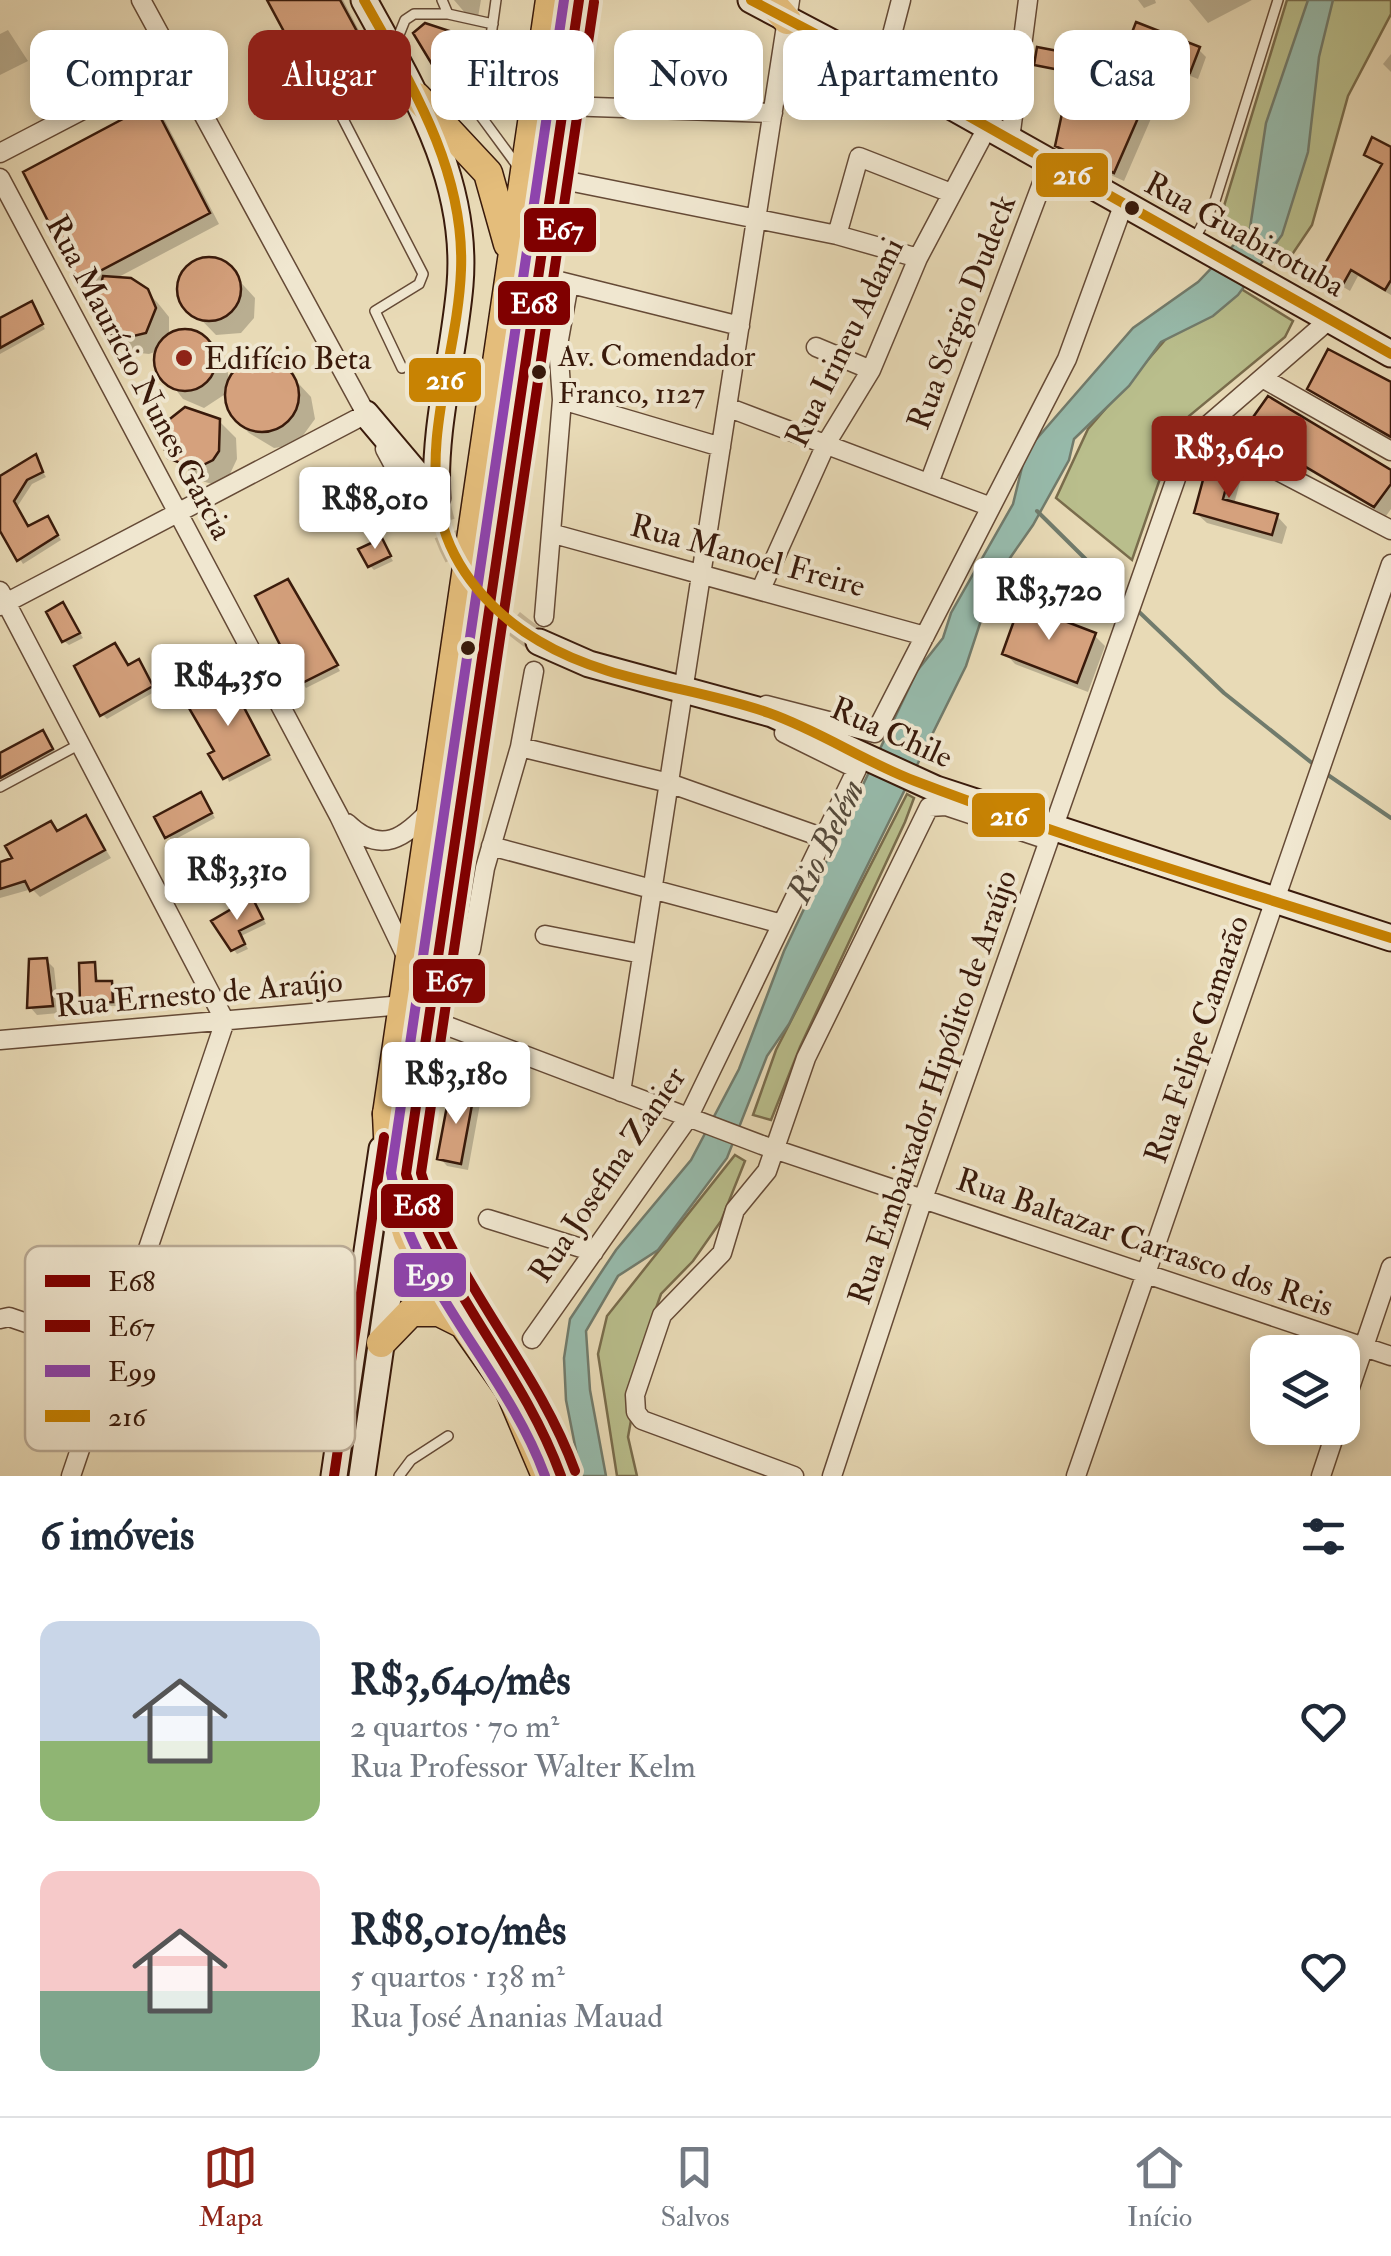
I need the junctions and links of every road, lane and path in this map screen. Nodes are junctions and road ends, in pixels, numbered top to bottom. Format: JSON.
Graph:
{"nodes":[{"id":1,"x":141,"y":0,"type":"edge"},
{"id":2,"x":364,"y":0,"type":"edge"},
{"id":3,"x":442,"y":0,"type":"edge"},
{"id":4,"x":496,"y":0,"type":"edge"},
{"id":5,"x":550,"y":0,"type":"edge"},
{"id":6,"x":579,"y":0,"type":"edge"},
{"id":7,"x":751,"y":0,"type":"edge"},
{"id":8,"x":901,"y":0,"type":"edge"},
{"id":9,"x":1028,"y":0,"type":"edge"},
{"id":10,"x":1278,"y":0,"type":"edge"},
{"id":11,"x":782,"y":7,"type":"edge"},
{"id":12,"x":448,"y":14,"type":"junction"},
{"id":13,"x":492,"y":24,"type":"junction"},
{"id":14,"x":157,"y":30,"type":"edge"},
{"id":15,"x":380,"y":30,"type":"edge"},
{"id":16,"x":401,"y":30,"type":"edge"},
{"id":17,"x":575,"y":30,"type":"edge"},
{"id":18,"x":819,"y":30,"type":"edge"},
{"id":19,"x":893,"y":30,"type":"edge"},
{"id":20,"x":411,"y":85,"type":"edge"},
{"id":21,"x":413,"y":89,"type":"junction"},
{"id":22,"x":594,"y":107,"type":"edge"},
{"id":23,"x":773,"y":113,"type":"junction"},
{"id":24,"x":63,"y":120,"type":"edge"},
{"id":25,"x":206,"y":120,"type":"edge"},
{"id":26,"x":343,"y":120,"type":"edge"},
{"id":27,"x":562,"y":120,"type":"edge"},
{"id":28,"x":975,"y":120,"type":"edge"},
{"id":29,"x":999,"y":133,"type":"junction"},
{"id":30,"x":0,"y":153,"type":"edge"},
{"id":31,"x":1050,"y":162,"type":"junction"},
{"id":32,"x":525,"y":174,"type":"junction"},
{"id":33,"x":0,"y":178,"type":"edge"},
{"id":34,"x":553,"y":178,"type":"junction"},
{"id":35,"x":951,"y":193,"type":"junction"},
{"id":36,"x":1124,"y":203,"type":"junction"},
{"id":37,"x":756,"y":220,"type":"junction"},
{"id":38,"x":837,"y":235,"type":"junction"},
{"id":39,"x":1198,"y":245,"type":"junction"},
{"id":40,"x":918,"y":258,"type":"junction"},
{"id":41,"x":512,"y":261,"type":"junction"},
{"id":42,"x":538,"y":276,"type":"junction"},
{"id":43,"x":569,"y":284,"type":"junction"},
{"id":44,"x":1330,"y":319,"type":"junction"},
{"id":45,"x":546,"y":325,"type":"junction"},
{"id":46,"x":740,"y":326,"type":"junction"},
{"id":47,"x":816,"y":347,"type":"dead end"},
{"id":48,"x":1391,"y":354,"type":"edge"},
{"id":49,"x":402,"y":368,"type":"dead end"},
{"id":50,"x":871,"y":370,"type":"junction"},
{"id":51,"x":1264,"y":379,"type":"junction"},
{"id":52,"x":562,"y":400,"type":"junction"},
{"id":53,"x":727,"y":407,"type":"junction"},
{"id":54,"x":366,"y":414,"type":"junction"},
{"id":55,"x":441,"y":422,"type":"junction"},
{"id":56,"x":1201,"y":431,"type":"junction"},
{"id":57,"x":827,"y":442,"type":"junction"},
{"id":58,"x":721,"y":447,"type":"junction"},
{"id":59,"x":1391,"y":451,"type":"edge"},
{"id":60,"x":929,"y":483,"type":"junction"},
{"id":61,"x":991,"y":508,"type":"junction"},
{"id":62,"x":178,"y":513,"type":"junction"},
{"id":63,"x":1391,"y":530,"type":"edge"},
{"id":64,"x":554,"y":534,"type":"junction"},
{"id":65,"x":1391,"y":564,"type":"edge"},
{"id":66,"x":702,"y":572,"type":"junction"},
{"id":67,"x":761,"y":588,"type":"junction"},
{"id":68,"x":2,"y":600,"type":"edge"},
{"id":69,"x":542,"y":629,"type":"joint"},
{"id":70,"x":925,"y":636,"type":"junction"},
{"id":71,"x":534,"y":671,"type":"dead end"},
{"id":72,"x":683,"y":689,"type":"junction"},
{"id":73,"x":745,"y":704,"type":"junction"},
{"id":74,"x":80,"y":744,"type":"junction"},
{"id":75,"x":520,"y":747,"type":"junction"},
{"id":76,"x":668,"y":783,"type":"junction"},
{"id":77,"x":0,"y":787,"type":"edge"},
{"id":78,"x":432,"y":808,"type":"junction"},
{"id":79,"x":340,"y":816,"type":"junction"},
{"id":80,"x":1050,"y":834,"type":"junction"},
{"id":81,"x":824,"y":838,"type":"junction"},
{"id":82,"x":491,"y":846,"type":"junction"},
{"id":83,"x":652,"y":886,"type":"junction"},
{"id":84,"x":1276,"y":900,"type":"junction"},
{"id":85,"x":782,"y":924,"type":"junction"},
{"id":86,"x":545,"y":935,"type":"dead end"},
{"id":87,"x":1391,"y":938,"type":"edge"},
{"id":88,"x":642,"y":954,"type":"junction"},
{"id":89,"x":409,"y":963,"type":"junction"},
{"id":90,"x":434,"y":988,"type":"junction"},
{"id":91,"x":403,"y":1005,"type":"junction"},
{"id":92,"x":429,"y":1019,"type":"junction"},
{"id":93,"x":225,"y":1020,"type":"junction"},
{"id":94,"x":0,"y":1040,"type":"edge"},
{"id":95,"x":620,"y":1092,"type":"junction"},
{"id":96,"x":388,"y":1114,"type":"junction"},
{"id":97,"x":692,"y":1120,"type":"junction"},
{"id":98,"x":770,"y":1147,"type":"junction"},
{"id":99,"x":406,"y":1174,"type":"junction"},
{"id":100,"x":923,"y":1199,"type":"junction"},
{"id":101,"x":400,"y":1216,"type":"junction"},
{"id":102,"x":488,"y":1219,"type":"dead end"},
{"id":103,"x":149,"y":1246,"type":"edge"},
{"id":104,"x":594,"y":1252,"type":"junction"},
{"id":105,"x":1391,"y":1267,"type":"edge"},
{"id":106,"x":1146,"y":1274,"type":"junction"},
{"id":107,"x":0,"y":1319,"type":"edge"},
{"id":108,"x":25,"y":1322,"type":"edge"},
{"id":109,"x":466,"y":1326,"type":"junction"},
{"id":110,"x":355,"y":1337,"type":"edge"},
{"id":111,"x":532,"y":1338,"type":"dead end"},
{"id":112,"x":381,"y":1342,"type":"junction"},
{"id":113,"x":1364,"y":1347,"type":"junction"},
{"id":114,"x":1391,"y":1356,"type":"edge"},
{"id":115,"x":1360,"y":1359,"type":"edge"},
{"id":116,"x":448,"y":1436,"type":"dead end"},
{"id":117,"x":1331,"y":1445,"type":"edge"},
{"id":118,"x":79,"y":1451,"type":"edge"},
{"id":119,"x":338,"y":1451,"type":"edge"},
{"id":120,"x":71,"y":1476,"type":"edge"},
{"id":121,"x":334,"y":1476,"type":"edge"},
{"id":122,"x":362,"y":1476,"type":"edge"},
{"id":123,"x":399,"y":1476,"type":"edge"},
{"id":124,"x":546,"y":1476,"type":"edge"},
{"id":125,"x":561,"y":1476,"type":"edge"},
{"id":126,"x":794,"y":1476,"type":"edge"},
{"id":127,"x":832,"y":1476,"type":"edge"},
{"id":128,"x":1076,"y":1476,"type":"edge"},
{"id":129,"x":1321,"y":1476,"type":"edge"}],
"edges":[{"from":1,"to":14,"type":"street"},
{"from":2,"to":15,"type":"main road"},
{"from":3,"to":12,"type":"lane"},
{"from":4,"to":13,"type":"lane"},
{"from":5,"to":32,"type":"main road"},
{"from":6,"to":17,"type":"main road"},
{"from":7,"to":11,"type":"main road","name":"Rua Guabirotuba"},
{"from":8,"to":19,"type":"street"},
{"from":9,"to":29,"type":"street"},
{"from":10,"to":39,"type":"lane"},
{"from":11,"to":18,"type":"main road","name":"Rua Guabirotuba"},
{"from":11,"to":23,"type":"street"},
{"from":12,"to":13,"type":"lane"},
{"from":12,"to":16,"type":"lane"},
{"from":13,"to":32,"type":"lane"},
{"from":20,"to":21,"type":"main road"},
{"from":21,"to":41,"type":"main road"},
{"from":21,"to":55,"type":"main road"},
{"from":22,"to":23,"type":"street"},
{"from":23,"to":37,"type":"street"},
{"from":24,"to":30,"type":"street"},
{"from":25,"to":54,"type":"street"},
{"from":26,"to":49,"type":"lane"},
{"from":27,"to":34,"type":"main road"},
{"from":28,"to":29,"type":"main road","name":"Rua Guabirotuba"},
{"from":29,"to":31,"type":"main road","name":"Rua Guabirotuba"},
{"from":29,"to":35,"type":"street","name":"Rua Irineu Adami"},
{"from":31,"to":36,"type":"main road","name":"Rua Guabirotuba"},
{"from":31,"to":60,"type":"street","name":"Rua Sérgio Dudeck"},
{"from":32,"to":41,"type":"main road"},
{"from":33,"to":62,"type":"street","name":"Rua Maurício Nunes Garcia"},
{"from":34,"to":37,"type":"street"},
{"from":34,"to":42,"type":"main road"},
{"from":35,"to":38,"type":"street"},
{"from":35,"to":40,"type":"street","name":"Rua Irineu Adami"},
{"from":36,"to":39,"type":"main road","name":"Rua Guabirotuba"},
{"from":36,"to":61,"type":"street"},
{"from":37,"to":38,"type":"street"},
{"from":37,"to":46,"type":"street"},
{"from":38,"to":40,"type":"street"},
{"from":39,"to":44,"type":"main road","name":"Rua Guabirotuba"},
{"from":40,"to":50,"type":"street","name":"Rua Irineu Adami"},
{"from":41,"to":78,"type":"main road"},
{"from":42,"to":43,"type":"street"},
{"from":42,"to":45,"type":"main road"},
{"from":43,"to":45,"type":"street"},
{"from":43,"to":46,"type":"street"},
{"from":44,"to":48,"type":"main road","name":"Rua Guabirotuba"},
{"from":44,"to":51,"type":"street","name":"Rua Embaixador Hipólito de Araújo"},
{"from":45,"to":52,"type":"street"},
{"from":45,"to":90,"type":"main road"},
{"from":46,"to":53,"type":"street"},
{"from":47,"to":50,"type":"street"},
{"from":50,"to":57,"type":"street","name":"Rua Irineu Adami"},
{"from":51,"to":56,"type":"street","name":"Rua Embaixador Hipólito de Araújo"},
{"from":51,"to":59,"type":"street"},
{"from":52,"to":58,"type":"street"},
{"from":52,"to":64,"type":"street"},
{"from":53,"to":57,"type":"street"},
{"from":53,"to":58,"type":"street"},
{"from":54,"to":55,"type":"main road"},
{"from":54,"to":55,"type":"main road"},
{"from":54,"to":62,"type":"street"},
{"from":56,"to":63,"type":"street"},
{"from":56,"to":80,"type":"street","name":"Rua Embaixador Hipólito de Araújo"},
{"from":57,"to":60,"type":"street"},
{"from":57,"to":67,"type":"street","name":"Rua Irineu Adami"},
{"from":58,"to":66,"type":"street"},
{"from":60,"to":61,"type":"street"},
{"from":61,"to":70,"type":"street"},
{"from":62,"to":68,"type":"street"},
{"from":62,"to":79,"type":"street","name":"Rua Maurício Nunes Garcia"},
{"from":64,"to":66,"type":"street","name":"Rua Manoel Freire"},
{"from":64,"to":69,"type":"street"},
{"from":65,"to":84,"type":"street","name":"Rua Felipe Camarão"},
{"from":66,"to":67,"type":"street","name":"Rua Manoel Freire"},
{"from":66,"to":72,"type":"street"},
{"from":67,"to":70,"type":"street","name":"Rua Manoel Freire"},
{"from":68,"to":74,"type":"street"},
{"from":69,"to":72,"type":"main road","name":"Rua Chile"},
{"from":70,"to":73,"type":"street"},
{"from":71,"to":75,"type":"street"},
{"from":72,"to":73,"type":"main road","name":"Rua Chile"},
{"from":72,"to":76,"type":"street"},
{"from":73,"to":80,"type":"main road","name":"Rua Chile"},
{"from":73,"to":81,"type":"street","name":"Rua Josefina Zanier"},
{"from":74,"to":77,"type":"lane"},
{"from":74,"to":93,"type":"street"},
{"from":75,"to":76,"type":"street"},
{"from":75,"to":82,"type":"street"},
{"from":76,"to":81,"type":"street"},
{"from":76,"to":83,"type":"street"},
{"from":78,"to":79,"type":"street","name":"Rua Maurício Nunes Garcia"},
{"from":78,"to":89,"type":"main road"},
{"from":79,"to":89,"type":"street","name":"Rua Maurício Nunes Garcia"},
{"from":80,"to":84,"type":"main road","name":"Rua Chile"},
{"from":80,"to":98,"type":"street"},
{"from":80,"to":100,"type":"street","name":"Rua Embaixador Hipólito de Araújo"},
{"from":81,"to":85,"type":"street","name":"Rua Josefina Zanier"},
{"from":82,"to":83,"type":"street"},
{"from":82,"to":90,"type":"street"},
{"from":83,"to":85,"type":"street"},
{"from":83,"to":88,"type":"street"},
{"from":84,"to":87,"type":"main road","name":"Rua Chile"},
{"from":84,"to":106,"type":"street","name":"Rua Felipe Camarão"},
{"from":85,"to":97,"type":"street","name":"Rua Josefina Zanier"},
{"from":86,"to":88,"type":"street"},
{"from":88,"to":95,"type":"street"},
{"from":89,"to":91,"type":"main road"},
{"from":90,"to":92,"type":"main road"},
{"from":91,"to":93,"type":"street","name":"Rua Ernesto de Araújo"},
{"from":91,"to":96,"type":"main road"},
{"from":92,"to":95,"type":"street","name":"Rua Baltazar Carrasco dos Reis"},
{"from":92,"to":99,"type":"main road"},
{"from":93,"to":94,"type":"street","name":"Rua Ernesto de Araújo"},
{"from":93,"to":103,"type":"street"},
{"from":95,"to":97,"type":"street","name":"Rua Baltazar Carrasco dos Reis"},
{"from":96,"to":101,"type":"main road"},
{"from":96,"to":110,"type":"main road"},
{"from":97,"to":98,"type":"street","name":"Rua Baltazar Carrasco dos Reis"},
{"from":97,"to":104,"type":"street","name":"Rua Josefina Zanier"},
{"from":98,"to":100,"type":"street","name":"Rua Baltazar Carrasco dos Reis"},
{"from":98,"to":126,"type":"street"},
{"from":99,"to":101,"type":"main road"},
{"from":99,"to":125,"type":"main road"},
{"from":100,"to":106,"type":"street","name":"Rua Baltazar Carrasco dos Reis"},
{"from":100,"to":127,"type":"street","name":"Rua Embaixador Hipólito de Araújo"},
{"from":101,"to":109,"type":"main road"},
{"from":101,"to":112,"type":"main road"},
{"from":102,"to":104,"type":"street"},
{"from":104,"to":111,"type":"street","name":"Rua Josefina Zanier"},
{"from":105,"to":113,"type":"street"},
{"from":106,"to":113,"type":"street","name":"Rua Baltazar Carrasco dos Reis"},
{"from":106,"to":128,"type":"street","name":"Rua Felipe Camarão"},
{"from":107,"to":108,"type":"street"},
{"from":109,"to":112,"type":"main road"},
{"from":109,"to":124,"type":"main road"},
{"from":112,"to":122,"type":"main road"},
{"from":113,"to":114,"type":"street","name":"Rua Baltazar Carrasco dos Reis"},
{"from":113,"to":115,"type":"street"},
{"from":116,"to":123,"type":"lane"},
{"from":117,"to":129,"type":"street"},
{"from":118,"to":120,"type":"street"},
{"from":119,"to":121,"type":"main road"}]}
